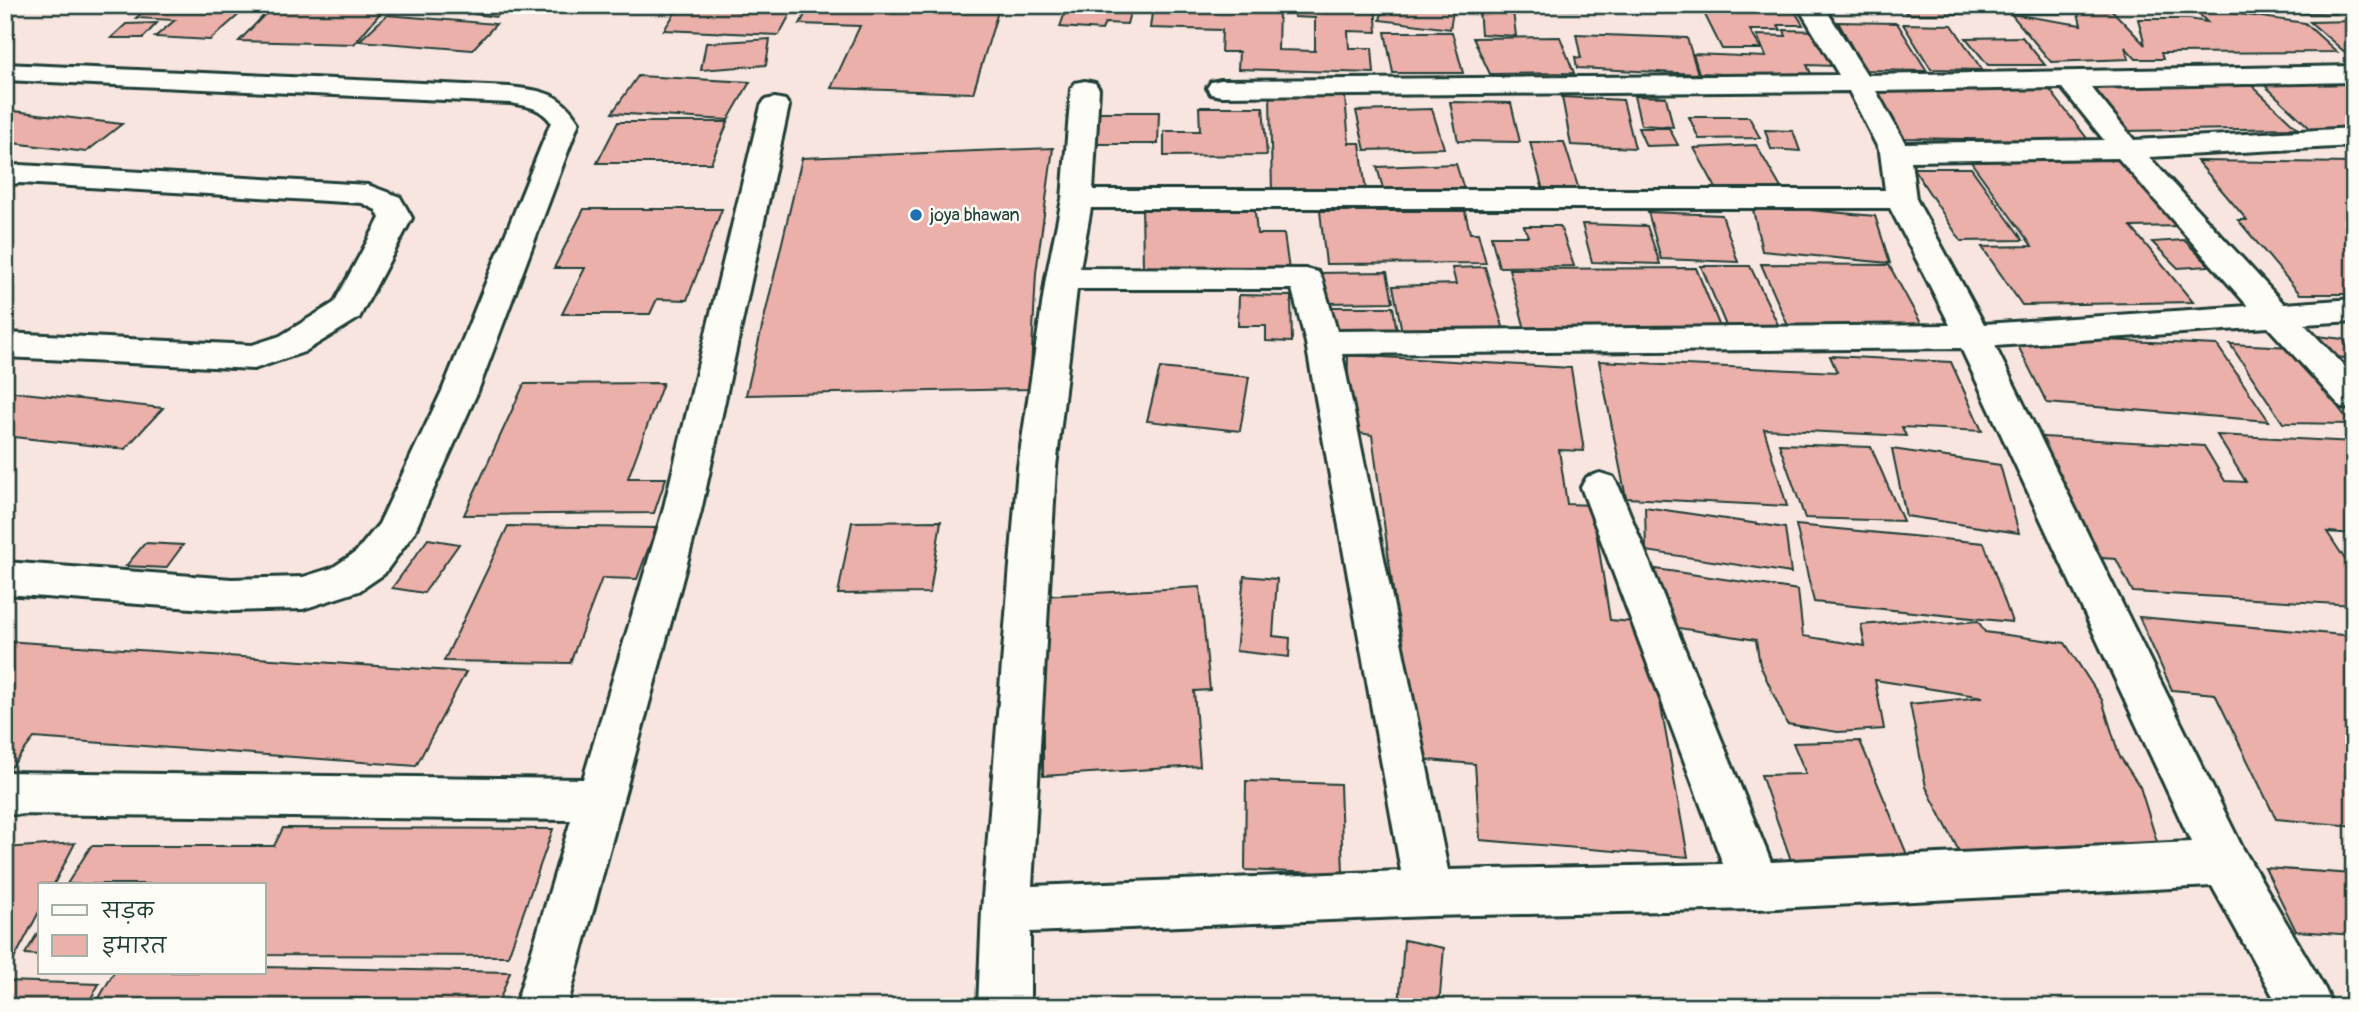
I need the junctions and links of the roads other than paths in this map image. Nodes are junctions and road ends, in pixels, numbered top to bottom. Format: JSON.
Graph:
{"nodes":[{"id":1,"x":1810,"y":5,"type":"edge"},
{"id":2,"x":5,"y":72,"type":"edge"},
{"id":3,"x":2354,"y":74,"type":"edge"},
{"id":4,"x":2070,"y":79,"type":"junction"},
{"id":5,"x":1858,"y":83,"type":"junction"},
{"id":6,"x":1221,"y":88,"type":"dead end"},
{"id":7,"x":1085,"y":89,"type":"dead end"},
{"id":8,"x":775,"y":107,"type":"dead end"},
{"id":9,"x":2354,"y":137,"type":"edge"},
{"id":10,"x":2124,"y":149,"type":"junction"},
{"id":11,"x":1895,"y":152,"type":"junction"},
{"id":12,"x":5,"y":176,"type":"edge"},
{"id":13,"x":1077,"y":199,"type":"junction"},
{"id":14,"x":1901,"y":199,"type":"junction"},
{"id":15,"x":1062,"y":278,"type":"junction"},
{"id":16,"x":2354,"y":310,"type":"edge"},
{"id":17,"x":2275,"y":315,"type":"junction"},
{"id":18,"x":1973,"y":336,"type":"junction"},
{"id":19,"x":1323,"y":343,"type":"junction"},
{"id":20,"x":5,"y":345,"type":"edge"},
{"id":21,"x":2354,"y":398,"type":"edge"},
{"id":22,"x":1600,"y":486,"type":"dead end"},
{"id":23,"x":5,"y":578,"type":"edge"},
{"id":24,"x":5,"y":793,"type":"edge"},
{"id":25,"x":600,"y":800,"type":"junction"},
{"id":26,"x":2225,"y":863,"type":"junction"},
{"id":27,"x":1756,"y":886,"type":"junction"},
{"id":28,"x":1429,"y":892,"type":"junction"},
{"id":29,"x":1006,"y":910,"type":"junction"},
{"id":30,"x":541,"y":1007,"type":"edge"},
{"id":31,"x":1004,"y":1007,"type":"edge"},
{"id":32,"x":2307,"y":1007,"type":"edge"}],
"edges":[{"from":1,"to":5,"type":"street"},
{"from":2,"to":23,"type":"street"},
{"from":3,"to":4,"type":"street"},
{"from":4,"to":5,"type":"street"},
{"from":4,"to":10,"type":"street"},
{"from":5,"to":6,"type":"street"},
{"from":5,"to":11,"type":"street"},
{"from":7,"to":13,"type":"street"},
{"from":8,"to":25,"type":"street"},
{"from":9,"to":10,"type":"street"},
{"from":10,"to":11,"type":"street"},
{"from":10,"to":17,"type":"street"},
{"from":11,"to":14,"type":"street"},
{"from":12,"to":20,"type":"street"},
{"from":13,"to":14,"type":"street"},
{"from":13,"to":15,"type":"street"},
{"from":14,"to":18,"type":"street"},
{"from":15,"to":19,"type":"street"},
{"from":15,"to":29,"type":"street"},
{"from":16,"to":17,"type":"street"},
{"from":17,"to":18,"type":"street"},
{"from":17,"to":21,"type":"street"},
{"from":18,"to":19,"type":"street"},
{"from":18,"to":26,"type":"street"},
{"from":19,"to":28,"type":"street"},
{"from":22,"to":27,"type":"street"},
{"from":24,"to":25,"type":"street"},
{"from":25,"to":30,"type":"street"},
{"from":26,"to":27,"type":"street"},
{"from":26,"to":32,"type":"street"},
{"from":27,"to":28,"type":"street"},
{"from":28,"to":29,"type":"street"},
{"from":29,"to":31,"type":"street"}]}
